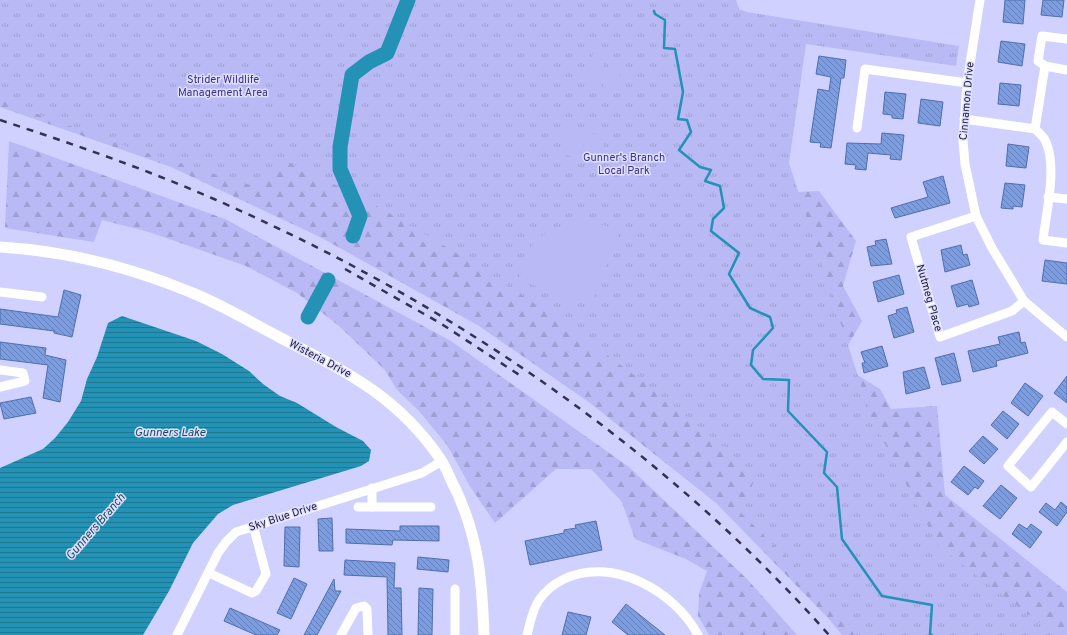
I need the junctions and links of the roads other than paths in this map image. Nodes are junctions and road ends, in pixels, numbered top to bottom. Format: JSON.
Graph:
{"nodes":[{"id":1,"x":980,"y":0,"type":"edge"},
{"id":2,"x":1067,"y":39,"type":"edge"},
{"id":3,"x":1044,"y":66,"type":"junction"},
{"id":4,"x":1067,"y":70,"type":"edge"},
{"id":5,"x":967,"y":83,"type":"junction"},
{"id":6,"x":964,"y":119,"type":"junction"},
{"id":7,"x":857,"y":128,"type":"dead end"},
{"id":8,"x":1035,"y":129,"type":"junction"},
{"id":9,"x":1048,"y":197,"type":"junction"},
{"id":10,"x":1067,"y":199,"type":"edge"},
{"id":11,"x":976,"y":216,"type":"junction"},
{"id":12,"x":1067,"y":243,"type":"edge"},
{"id":13,"x":0,"y":247,"type":"edge"},
{"id":14,"x":0,"y":292,"type":"edge"},
{"id":15,"x":42,"y":297,"type":"dead end"},
{"id":16,"x":1024,"y":301,"type":"junction"},
{"id":17,"x":1067,"y":337,"type":"edge"},
{"id":18,"x":0,"y":370,"type":"edge"},
{"id":19,"x":0,"y":387,"type":"edge"},
{"id":20,"x":1067,"y":424,"type":"edge"},
{"id":21,"x":1067,"y":442,"type":"edge"},
{"id":22,"x":442,"y":462,"type":"junction"},
{"id":23,"x":372,"y":488,"type":"junction"},
{"id":24,"x":358,"y":507,"type":"dead end"},
{"id":25,"x":372,"y":507,"type":"junction"},
{"id":26,"x":431,"y":507,"type":"dead end"},
{"id":27,"x":253,"y":525,"type":"junction"},
{"id":28,"x":209,"y":573,"type":"junction"},
{"id":29,"x":455,"y":589,"type":"dead end"},
{"id":30,"x":177,"y":635,"type":"edge"},
{"id":31,"x":341,"y":635,"type":"edge"},
{"id":32,"x":368,"y":635,"type":"edge"},
{"id":33,"x":455,"y":635,"type":"edge"},
{"id":34,"x":484,"y":635,"type":"edge"},
{"id":35,"x":527,"y":635,"type":"edge"},
{"id":36,"x":698,"y":635,"type":"edge"}],
"edges":[{"from":1,"to":5,"type":"street","name":"Cinnamon Drive"},
{"from":2,"to":3,"type":"street"},
{"from":3,"to":4,"type":"street"},
{"from":3,"to":8,"type":"street"},
{"from":5,"to":6,"type":"street","name":"Cinnamon Drive"},
{"from":5,"to":7,"type":"street"},
{"from":6,"to":8,"type":"street"},
{"from":6,"to":11,"type":"street","name":"Cinnamon Drive"},
{"from":8,"to":9,"type":"street"},
{"from":9,"to":10,"type":"street"},
{"from":9,"to":12,"type":"street"},
{"from":11,"to":16,"type":"street","name":"Cinnamon Drive"},
{"from":11,"to":16,"type":"street","name":"Nutmeg Place"},
{"from":13,"to":22,"type":"street","name":"Wisteria Drive"},
{"from":14,"to":15,"type":"street"},
{"from":16,"to":17,"type":"street","name":"Cinnamon Drive"},
{"from":18,"to":19,"type":"street"},
{"from":20,"to":21,"type":"street"},
{"from":22,"to":23,"type":"street","name":"Sky Blue Drive"},
{"from":22,"to":34,"type":"street","name":"Wisteria Drive"},
{"from":23,"to":25,"type":"street"},
{"from":23,"to":27,"type":"street","name":"Sky Blue Drive"},
{"from":24,"to":25,"type":"street"},
{"from":25,"to":26,"type":"street"},
{"from":27,"to":28,"type":"street","name":"Sky Blue Drive"},
{"from":27,"to":28,"type":"street"},
{"from":28,"to":30,"type":"street","name":"Sky Blue Drive"},
{"from":29,"to":33,"type":"street"},
{"from":31,"to":32,"type":"street"},
{"from":35,"to":36,"type":"street"}]}
